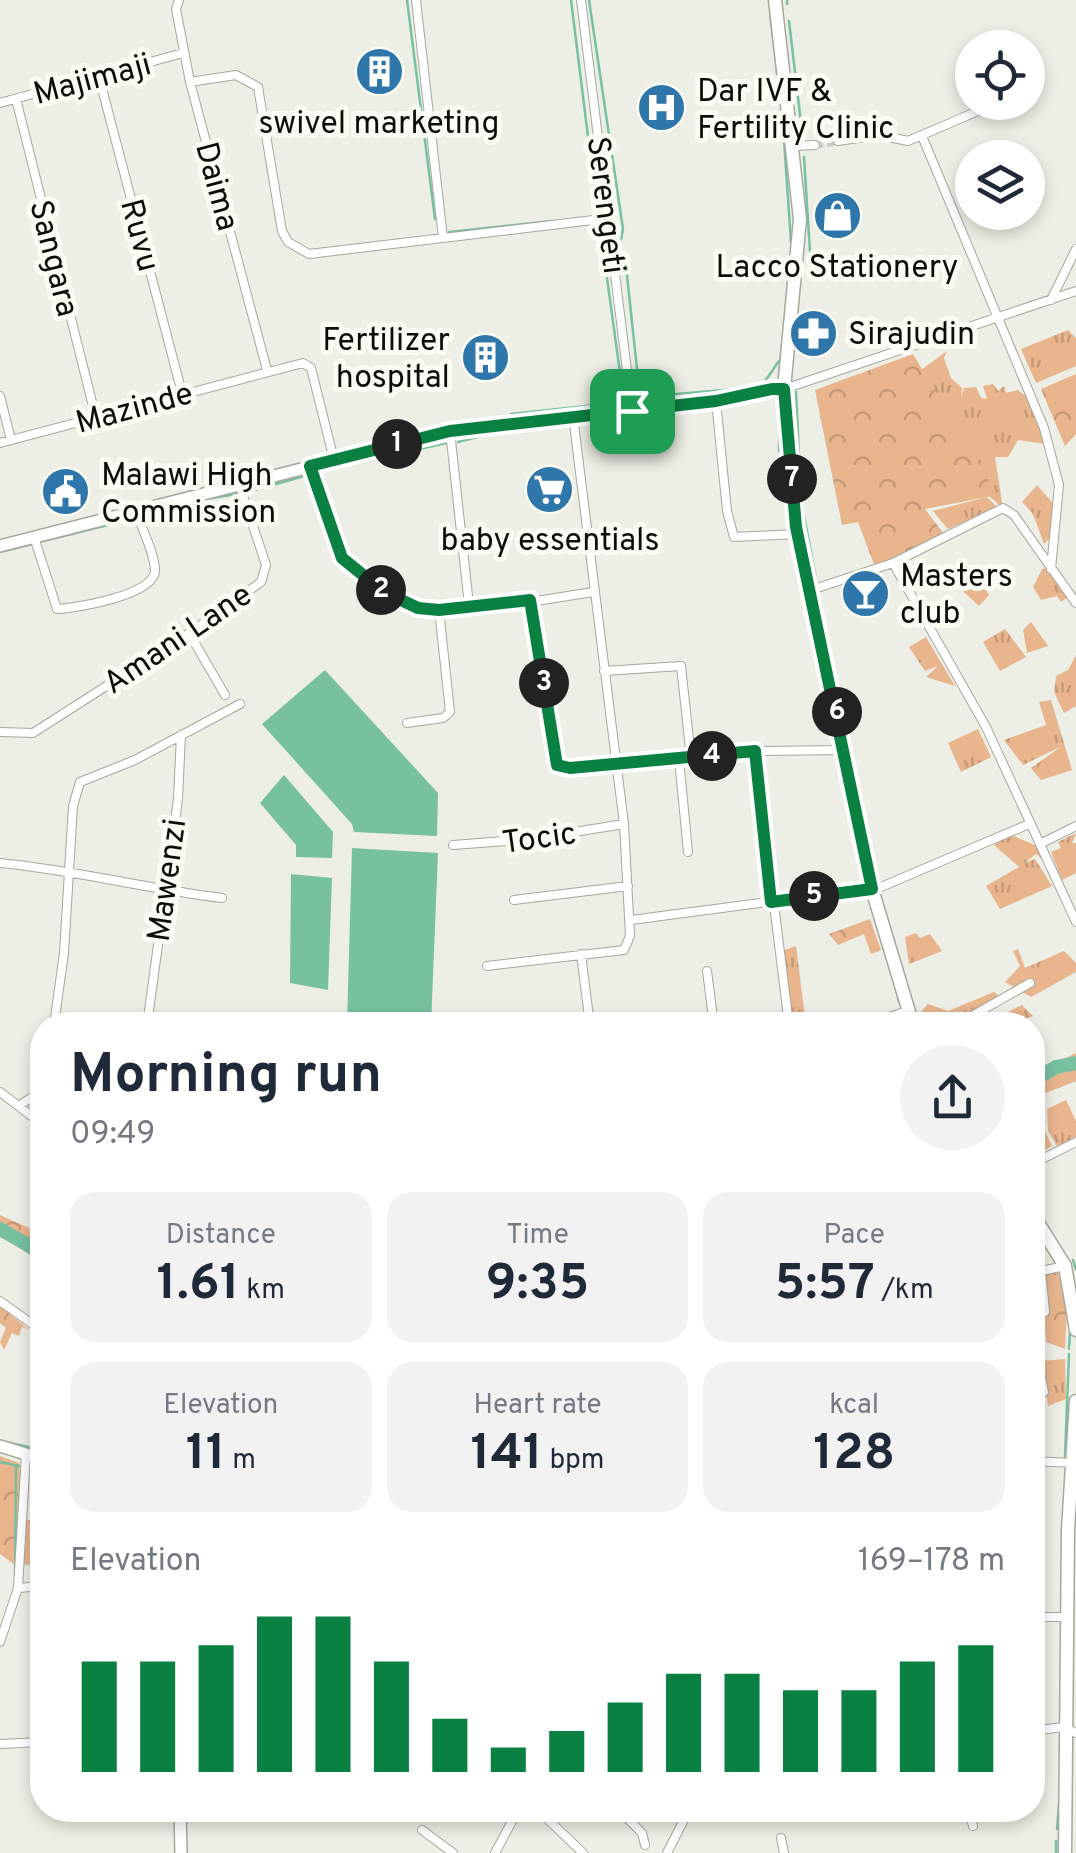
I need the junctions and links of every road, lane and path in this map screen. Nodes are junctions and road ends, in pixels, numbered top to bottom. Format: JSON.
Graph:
{"nodes":[{"id":1,"x":178,"y":0,"type":"edge"},
{"id":2,"x":416,"y":0,"type":"edge"},
{"id":3,"x":581,"y":0,"type":"edge"},
{"id":4,"x":774,"y":0,"type":"edge"},
{"id":5,"x":183,"y":54,"type":"junction"},
{"id":6,"x":99,"y":77,"type":"junction"},
{"id":7,"x":190,"y":82,"type":"junction"},
{"id":8,"x":16,"y":99,"type":"junction"},
{"id":9,"x":0,"y":103,"type":"edge"},
{"id":10,"x":958,"y":120,"type":"edge"},
{"id":11,"x":922,"y":136,"type":"junction"},
{"id":12,"x":838,"y":141,"type":"tunnel mouth"},
{"id":13,"x":815,"y":144,"type":"tunnel mouth"},
{"id":14,"x":793,"y":146,"type":"junction"},
{"id":15,"x":610,"y":218,"type":"junction"},
{"id":16,"x":443,"y":238,"type":"junction"},
{"id":17,"x":1076,"y":249,"type":"edge"},
{"id":18,"x":1074,"y":293,"type":"edge"},
{"id":19,"x":1051,"y":300,"type":"junction"},
{"id":20,"x":998,"y":318,"type":"junction"},
{"id":21,"x":267,"y":370,"type":"junction"},
{"id":22,"x":784,"y":389,"type":"junction"},
{"id":23,"x":182,"y":394,"type":"junction"},
{"id":24,"x":0,"y":396,"type":"edge"},
{"id":25,"x":716,"y":401,"type":"junction"},
{"id":26,"x":632,"y":411,"type":"junction"},
{"id":27,"x":573,"y":416,"type":"junction"},
{"id":28,"x":96,"y":418,"type":"junction"},
{"id":29,"x":450,"y":431,"type":"junction"},
{"id":30,"x":11,"y":440,"type":"junction"},
{"id":31,"x":0,"y":444,"type":"edge"},
{"id":32,"x":334,"y":460,"type":"junction"},
{"id":33,"x":310,"y":466,"type":"junction"},
{"id":34,"x":240,"y":484,"type":"junction"},
{"id":35,"x":136,"y":510,"type":"junction"},
{"id":36,"x":798,"y":534,"type":"junction"},
{"id":37,"x":34,"y":537,"type":"junction"},
{"id":38,"x":0,"y":546,"type":"edge"},
{"id":39,"x":893,"y":563,"type":"junction"},
{"id":40,"x":1051,"y":569,"type":"junction"},
{"id":41,"x":808,"y":591,"type":"junction"},
{"id":42,"x":594,"y":592,"type":"junction"},
{"id":43,"x":530,"y":600,"type":"junction"},
{"id":44,"x":1076,"y":603,"type":"edge"},
{"id":45,"x":469,"y":605,"type":"junction"},
{"id":46,"x":439,"y":610,"type":"junction"},
{"id":47,"x":189,"y":633,"type":"junction"},
{"id":48,"x":604,"y":671,"type":"junction"},
{"id":49,"x":225,"y":694,"type":"dead end"},
{"id":50,"x":240,"y":704,"type":"dead end"},
{"id":51,"x":407,"y":724,"type":"dead end"},
{"id":52,"x":0,"y":732,"type":"edge"},
{"id":53,"x":181,"y":736,"type":"junction"},
{"id":54,"x":846,"y":750,"type":"junction"},
{"id":55,"x":755,"y":751,"type":"junction"},
{"id":56,"x":691,"y":758,"type":"junction"},
{"id":57,"x":679,"y":759,"type":"junction"},
{"id":58,"x":614,"y":762,"type":"junction"},
{"id":59,"x":624,"y":824,"type":"junction"},
{"id":60,"x":1030,"y":824,"type":"junction"},
{"id":61,"x":1076,"y":826,"type":"edge"},
{"id":62,"x":1040,"y":844,"type":"junction"},
{"id":63,"x":453,"y":845,"type":"dead end"},
{"id":64,"x":688,"y":852,"type":"dead end"},
{"id":65,"x":0,"y":862,"type":"edge"},
{"id":66,"x":71,"y":870,"type":"junction"},
{"id":67,"x":628,"y":886,"type":"junction"},
{"id":68,"x":872,"y":889,"type":"junction"},
{"id":69,"x":163,"y":891,"type":"junction"},
{"id":70,"x":222,"y":898,"type":"dead end"},
{"id":71,"x":514,"y":900,"type":"dead end"},
{"id":72,"x":771,"y":902,"type":"junction"},
{"id":73,"x":631,"y":920,"type":"junction"},
{"id":74,"x":1076,"y":922,"type":"edge"},
{"id":75,"x":582,"y":954,"type":"junction"},
{"id":76,"x":487,"y":966,"type":"dead end"},
{"id":77,"x":707,"y":971,"type":"dead end"},
{"id":78,"x":1030,"y":983,"type":"dead end"},
{"id":79,"x":907,"y":1011,"type":"joint"},
{"id":80,"x":55,"y":1012,"type":"edge"},
{"id":81,"x":149,"y":1012,"type":"edge"},
{"id":82,"x":589,"y":1012,"type":"edge"},
{"id":83,"x":712,"y":1012,"type":"edge"},
{"id":84,"x":787,"y":1012,"type":"edge"},
{"id":85,"x":904,"y":1012,"type":"edge"},
{"id":86,"x":979,"y":1012,"type":"edge"},
{"id":87,"x":0,"y":1092,"type":"edge"},
{"id":88,"x":30,"y":1099,"type":"edge"},
{"id":89,"x":20,"y":1105,"type":"junction"},
{"id":90,"x":30,"y":1114,"type":"edge"},
{"id":91,"x":1076,"y":1142,"type":"edge"},
{"id":92,"x":1045,"y":1158,"type":"edge"},
{"id":93,"x":1045,"y":1234,"type":"edge"},
{"id":94,"x":1065,"y":1266,"type":"junction"},
{"id":95,"x":1045,"y":1270,"type":"edge"},
{"id":96,"x":0,"y":1302,"type":"edge"},
{"id":97,"x":30,"y":1323,"type":"edge"},
{"id":98,"x":1076,"y":1330,"type":"edge"},
{"id":99,"x":1076,"y":1401,"type":"edge"},
{"id":100,"x":0,"y":1446,"type":"edge"},
{"id":101,"x":26,"y":1454,"type":"junction"},
{"id":102,"x":30,"y":1455,"type":"edge"},
{"id":103,"x":1045,"y":1462,"type":"edge"},
{"id":104,"x":1074,"y":1463,"type":"edge"},
{"id":105,"x":1072,"y":1530,"type":"edge"},
{"id":106,"x":30,"y":1587,"type":"edge"},
{"id":107,"x":18,"y":1588,"type":"junction"},
{"id":108,"x":1045,"y":1617,"type":"edge"},
{"id":109,"x":1068,"y":1617,"type":"junction"},
{"id":110,"x":0,"y":1642,"type":"edge"},
{"id":111,"x":1045,"y":1729,"type":"edge"},
{"id":112,"x":1072,"y":1732,"type":"edge"},
{"id":113,"x":30,"y":1743,"type":"edge"},
{"id":114,"x":0,"y":1744,"type":"edge"},
{"id":115,"x":180,"y":1822,"type":"edge"},
{"id":116,"x":512,"y":1822,"type":"edge"},
{"id":117,"x":551,"y":1822,"type":"edge"},
{"id":118,"x":631,"y":1822,"type":"edge"},
{"id":119,"x":683,"y":1822,"type":"edge"},
{"id":120,"x":972,"y":1822,"type":"edge"},
{"id":121,"x":973,"y":1826,"type":"dead end"},
{"id":122,"x":422,"y":1830,"type":"dead end"},
{"id":123,"x":780,"y":1838,"type":"dead end"},
{"id":124,"x":645,"y":1845,"type":"dead end"},
{"id":125,"x":181,"y":1853,"type":"edge"},
{"id":126,"x":453,"y":1853,"type":"edge"},
{"id":127,"x":495,"y":1853,"type":"edge"},
{"id":128,"x":584,"y":1853,"type":"edge"},
{"id":129,"x":668,"y":1853,"type":"edge"},
{"id":130,"x":784,"y":1853,"type":"edge"},
{"id":131,"x":1065,"y":1853,"type":"edge"}],
"edges":[{"from":1,"to":5,"type":"street","name":"Daima"},
{"from":2,"to":16,"type":"street"},
{"from":3,"to":15,"type":"street","name":"Serengeti"},
{"from":4,"to":14,"type":"main road"},
{"from":5,"to":6,"type":"street","name":"Majimaji"},
{"from":5,"to":7,"type":"street","name":"Daima"},
{"from":6,"to":8,"type":"street","name":"Majimaji"},
{"from":6,"to":23,"type":"street","name":"Ruvu"},
{"from":7,"to":16,"type":"street"},
{"from":7,"to":21,"type":"street","name":"Daima"},
{"from":8,"to":9,"type":"street","name":"Majimaji"},
{"from":8,"to":28,"type":"street","name":"Sangara"},
{"from":10,"to":11,"type":"street"},
{"from":11,"to":12,"type":"street"},
{"from":11,"to":20,"type":"street"},
{"from":13,"to":14,"type":"street"},
{"from":14,"to":22,"type":"main road"},
{"from":15,"to":16,"type":"street"},
{"from":15,"to":26,"type":"street","name":"Serengeti"},
{"from":17,"to":19,"type":"street"},
{"from":18,"to":19,"type":"street"},
{"from":19,"to":20,"type":"street"},
{"from":20,"to":22,"type":"street"},
{"from":20,"to":40,"type":"street"},
{"from":21,"to":23,"type":"street","name":"Mazinde"},
{"from":21,"to":32,"type":"street","name":"Mazinde"},
{"from":22,"to":25,"type":"street"},
{"from":22,"to":36,"type":"main road"},
{"from":23,"to":28,"type":"street","name":"Mazinde"},
{"from":24,"to":30,"type":"street"},
{"from":25,"to":26,"type":"street"},
{"from":25,"to":36,"type":"street"},
{"from":26,"to":27,"type":"street"},
{"from":27,"to":29,"type":"street"},
{"from":27,"to":42,"type":"street"},
{"from":28,"to":30,"type":"street","name":"Mazinde"},
{"from":29,"to":32,"type":"street"},
{"from":29,"to":45,"type":"street"},
{"from":30,"to":31,"type":"street","name":"Mazinde"},
{"from":32,"to":33,"type":"street"},
{"from":33,"to":34,"type":"street"},
{"from":33,"to":46,"type":"street"},
{"from":34,"to":35,"type":"street"},
{"from":34,"to":47,"type":"street","name":"Amani Lane"},
{"from":35,"to":37,"type":"street"},
{"from":35,"to":37,"type":"street"},
{"from":36,"to":41,"type":"main road"},
{"from":37,"to":38,"type":"street"},
{"from":39,"to":40,"type":"street"},
{"from":39,"to":41,"type":"street"},
{"from":39,"to":60,"type":"street"},
{"from":40,"to":44,"type":"street"},
{"from":41,"to":54,"type":"main road"},
{"from":42,"to":43,"type":"street"},
{"from":42,"to":48,"type":"street"},
{"from":43,"to":45,"type":"street"},
{"from":43,"to":58,"type":"street"},
{"from":45,"to":46,"type":"street"},
{"from":46,"to":51,"type":"street"},
{"from":47,"to":49,"type":"street"},
{"from":47,"to":52,"type":"street","name":"Amani Lane"},
{"from":48,"to":56,"type":"street"},
{"from":48,"to":58,"type":"street"},
{"from":50,"to":53,"type":"street"},
{"from":53,"to":66,"type":"street"},
{"from":53,"to":69,"type":"street","name":"Mawenzi"},
{"from":54,"to":55,"type":"street"},
{"from":54,"to":68,"type":"main road"},
{"from":55,"to":56,"type":"street"},
{"from":55,"to":72,"type":"street"},
{"from":56,"to":57,"type":"street"},
{"from":57,"to":58,"type":"street"},
{"from":57,"to":64,"type":"street"},
{"from":58,"to":59,"type":"street"},
{"from":59,"to":63,"type":"street","name":"Tocic"},
{"from":59,"to":67,"type":"street"},
{"from":60,"to":62,"type":"street"},
{"from":60,"to":68,"type":"street"},
{"from":61,"to":62,"type":"street"},
{"from":62,"to":74,"type":"street"},
{"from":65,"to":66,"type":"street"},
{"from":66,"to":69,"type":"street"},
{"from":66,"to":80,"type":"street"},
{"from":67,"to":71,"type":"street"},
{"from":67,"to":73,"type":"street"},
{"from":68,"to":72,"type":"street"},
{"from":68,"to":79,"type":"main road"},
{"from":69,"to":70,"type":"street"},
{"from":69,"to":81,"type":"street","name":"Mawenzi"},
{"from":72,"to":73,"type":"street"},
{"from":72,"to":84,"type":"street"},
{"from":73,"to":75,"type":"street"},
{"from":75,"to":76,"type":"street"},
{"from":75,"to":82,"type":"street"},
{"from":77,"to":83,"type":"street"},
{"from":78,"to":86,"type":"street"},
{"from":79,"to":85,"type":"street"},
{"from":87,"to":89,"type":"street"},
{"from":88,"to":89,"type":"street"},
{"from":89,"to":90,"type":"street"},
{"from":91,"to":92,"type":"street"},
{"from":93,"to":94,"type":"main road"},
{"from":94,"to":95,"type":"street"},
{"from":94,"to":98,"type":"main road"},
{"from":96,"to":97,"type":"street"},
{"from":99,"to":104,"type":"main road"},
{"from":100,"to":101,"type":"street"},
{"from":101,"to":102,"type":"street"},
{"from":101,"to":107,"type":"street"},
{"from":103,"to":104,"type":"street"},
{"from":104,"to":105,"type":"main road"},
{"from":105,"to":109,"type":"main road"},
{"from":106,"to":107,"type":"street"},
{"from":107,"to":110,"type":"street"},
{"from":108,"to":109,"type":"street"},
{"from":109,"to":112,"type":"main road"},
{"from":111,"to":112,"type":"street"},
{"from":112,"to":131,"type":"main road"},
{"from":113,"to":114,"type":"street"},
{"from":115,"to":125,"type":"street"},
{"from":116,"to":127,"type":"street"},
{"from":117,"to":128,"type":"street"},
{"from":118,"to":124,"type":"street"},
{"from":119,"to":129,"type":"street"},
{"from":120,"to":121,"type":"street"},
{"from":122,"to":126,"type":"street"},
{"from":123,"to":130,"type":"street"}]}
